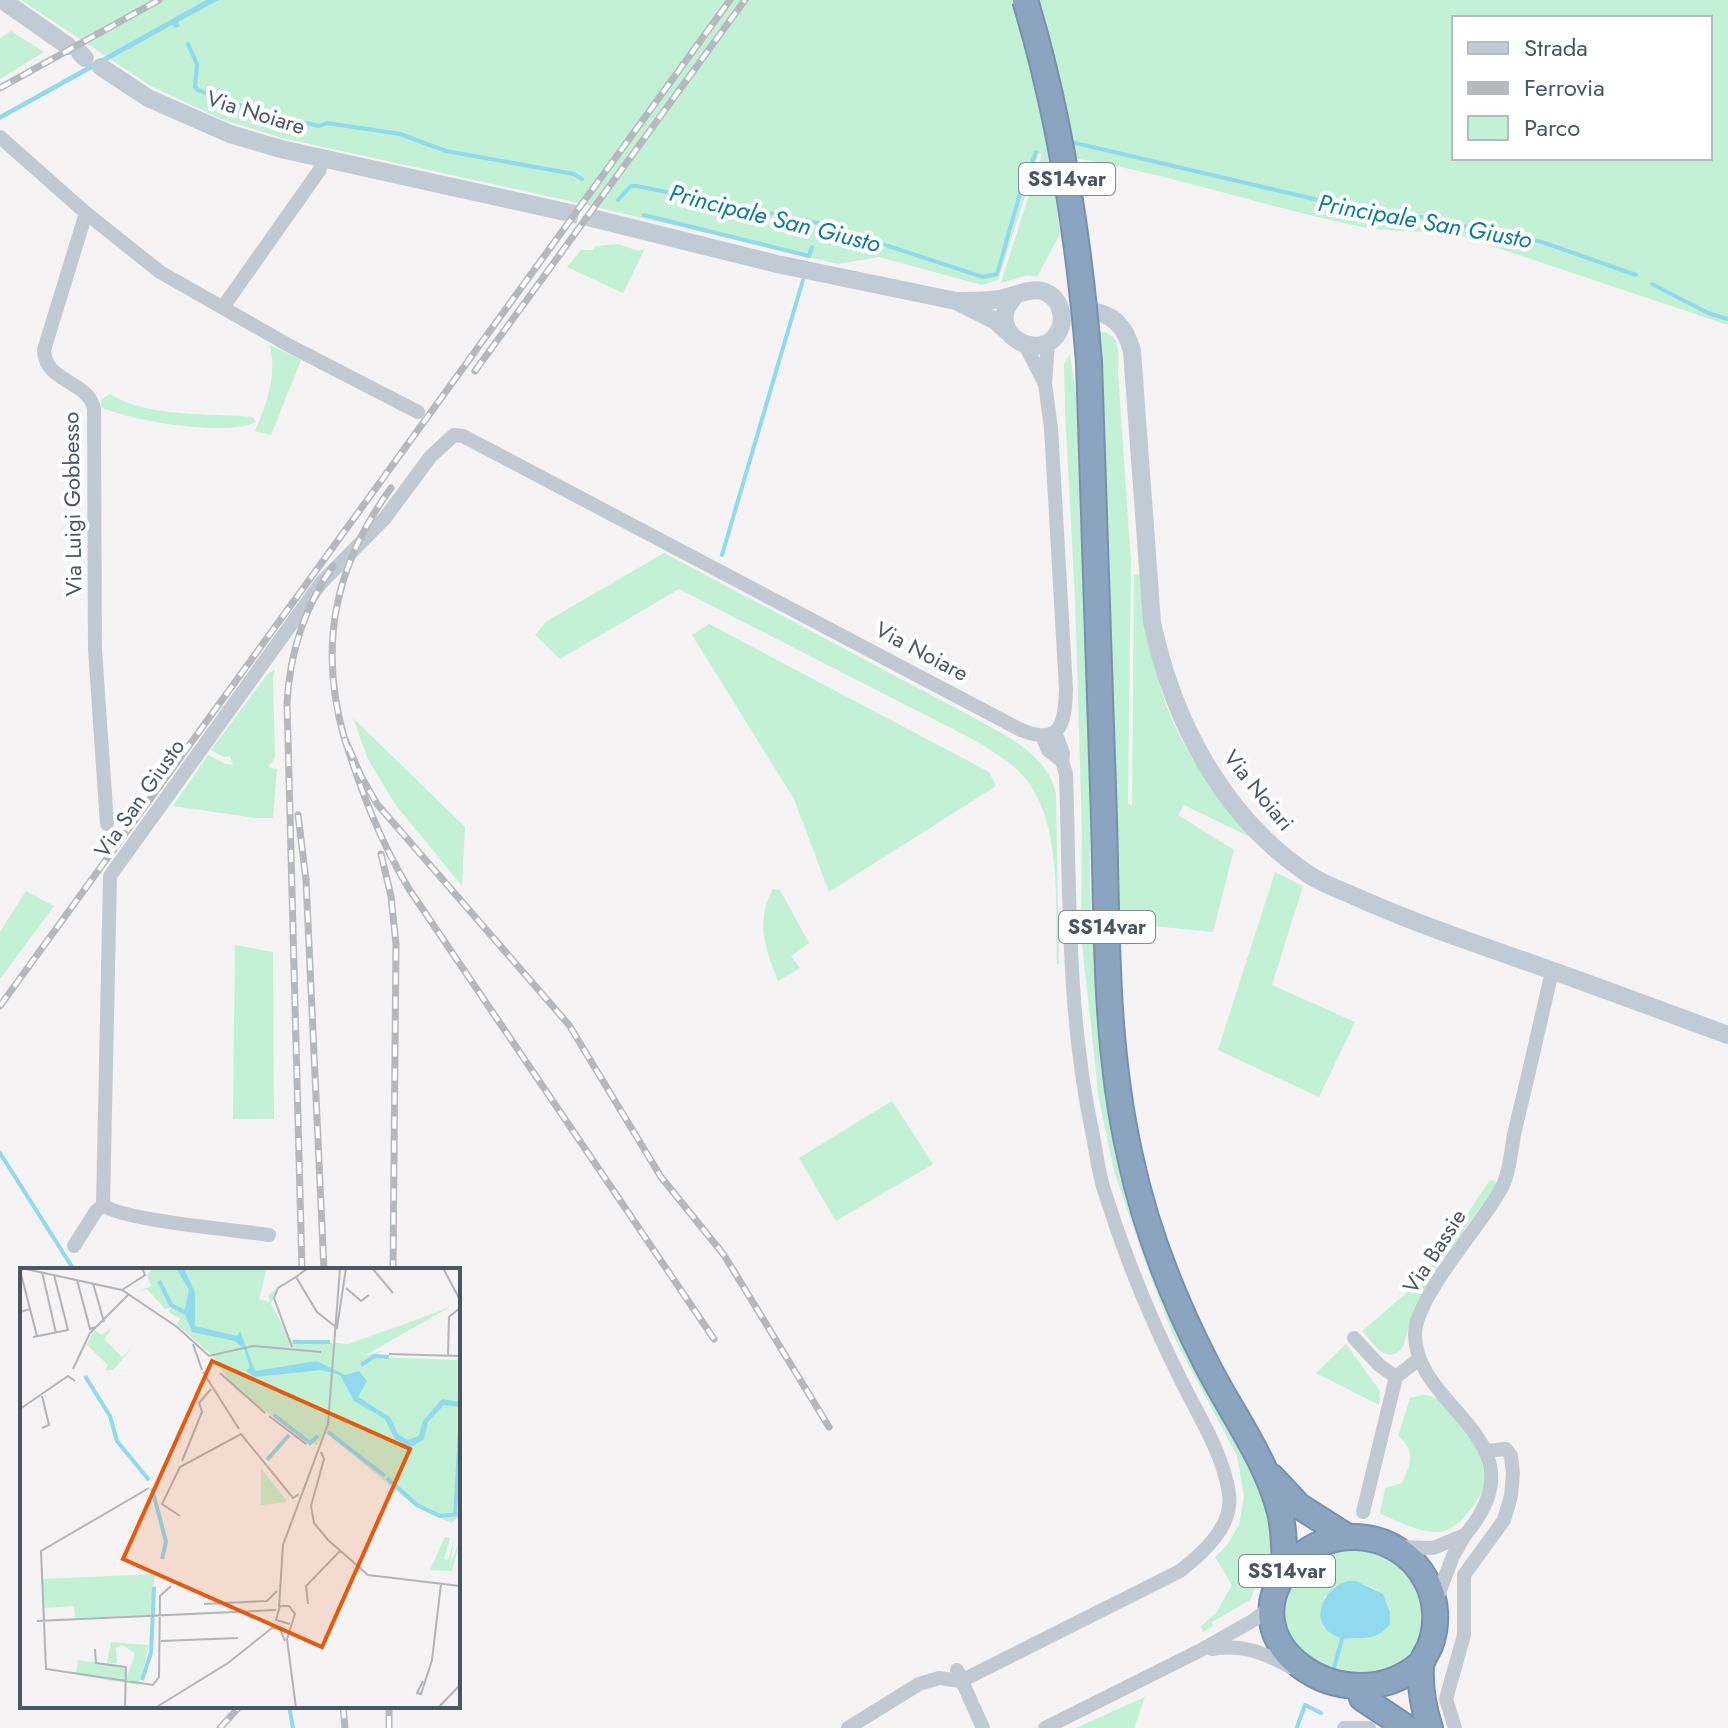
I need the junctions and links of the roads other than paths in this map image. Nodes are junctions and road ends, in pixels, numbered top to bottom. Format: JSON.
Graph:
{"nodes":[{"id":1,"x":2,"y":0,"type":"edge"},
{"id":2,"x":1025,"y":0,"type":"edge"},
{"id":3,"x":0,"y":137,"type":"edge"},
{"id":4,"x":324,"y":157,"type":"junction"},
{"id":5,"x":561,"y":211,"type":"tunnel mouth"},
{"id":6,"x":86,"y":213,"type":"junction"},
{"id":7,"x":600,"y":220,"type":"tunnel mouth"},
{"id":8,"x":1015,"y":296,"type":"junction"},
{"id":9,"x":956,"y":301,"type":"junction"},
{"id":10,"x":1058,"y":304,"type":"junction"},
{"id":11,"x":223,"y":307,"type":"junction"},
{"id":12,"x":1086,"y":311,"type":"junction"},
{"id":13,"x":1008,"y":332,"type":"junction"},
{"id":14,"x":1054,"y":334,"type":"junction"},
{"id":15,"x":1025,"y":345,"type":"junction"},
{"id":16,"x":1045,"y":384,"type":"junction"},
{"id":17,"x":418,"y":412,"type":"dead end"},
{"id":18,"x":457,"y":434,"type":"joint"},
{"id":19,"x":1048,"y":734,"type":"junction"},
{"id":20,"x":107,"y":824,"type":"dead end"},
{"id":21,"x":1552,"y":971,"type":"junction"},
{"id":22,"x":1728,"y":1035,"type":"edge"},
{"id":23,"x":103,"y":1205,"type":"junction"},
{"id":24,"x":269,"y":1235,"type":"dead end"},
{"id":25,"x":74,"y":1246,"type":"dead end"},
{"id":26,"x":1354,"y":1338,"type":"dead end"},
{"id":27,"x":1419,"y":1359,"type":"junction"},
{"id":28,"x":1396,"y":1377,"type":"junction"},
{"id":29,"x":1485,"y":1451,"type":"junction"},
{"id":30,"x":1261,"y":1463,"type":"junction"},
{"id":31,"x":1363,"y":1512,"type":"dead end"},
{"id":32,"x":1465,"y":1535,"type":"junction"},
{"id":33,"x":1348,"y":1537,"type":"junction"},
{"id":34,"x":1395,"y":1547,"type":"junction"},
{"id":35,"x":1285,"y":1574,"type":"junction"},
{"id":36,"x":1274,"y":1605,"type":"junction"},
{"id":37,"x":1434,"y":1606,"type":"junction"},
{"id":38,"x":1199,"y":1651,"type":"junction"},
{"id":39,"x":1420,"y":1664,"type":"junction"},
{"id":40,"x":1290,"y":1667,"type":"junction"},
{"id":41,"x":959,"y":1675,"type":"junction"},
{"id":42,"x":1362,"y":1698,"type":"junction"},
{"id":43,"x":848,"y":1728,"type":"edge"},
{"id":44,"x":983,"y":1728,"type":"edge"},
{"id":45,"x":1045,"y":1728,"type":"edge"},
{"id":46,"x":1344,"y":1728,"type":"edge"},
{"id":47,"x":1369,"y":1728,"type":"edge"},
{"id":48,"x":1407,"y":1728,"type":"edge"},
{"id":49,"x":1430,"y":1728,"type":"edge"},
{"id":50,"x":1455,"y":1728,"type":"edge"}],
"edges":[{"from":1,"to":4,"type":"street","name":"Via Noiare"},
{"from":2,"to":30,"type":"highway","number":"SS14var","bridge":true},
{"from":3,"to":6,"type":"street"},
{"from":4,"to":5,"type":"street"},
{"from":4,"to":11,"type":"street","name":"Via Noiare"},
{"from":6,"to":11,"type":"street"},
{"from":6,"to":20,"type":"street","name":"Via Luigi Gobbesso"},
{"from":7,"to":9,"type":"street"},
{"from":8,"to":9,"type":"street"},
{"from":8,"to":10,"type":"street"},
{"from":8,"to":13,"type":"street"},
{"from":9,"to":13,"type":"street"},
{"from":10,"to":12,"type":"street","name":"Via Noiari"},
{"from":10,"to":14,"type":"street"},
{"from":11,"to":17,"type":"street"},
{"from":12,"to":14,"type":"street"},
{"from":12,"to":21,"type":"street","name":"Via Noiari"},
{"from":13,"to":15,"type":"street"},
{"from":14,"to":15,"type":"street"},
{"from":14,"to":16,"type":"street"},
{"from":15,"to":16,"type":"street"},
{"from":16,"to":19,"type":"street"},
{"from":18,"to":19,"type":"street","name":"Via Noiare"},
{"from":18,"to":23,"type":"street","name":"Via San Giusto"},
{"from":19,"to":41,"type":"street"},
{"from":21,"to":22,"type":"street","name":"Via Noiari"},
{"from":21,"to":27,"type":"street","name":"Via Bassie"},
{"from":23,"to":24,"type":"street"},
{"from":23,"to":25,"type":"street"},
{"from":26,"to":28,"type":"street"},
{"from":27,"to":28,"type":"street"},
{"from":27,"to":29,"type":"street"},
{"from":28,"to":31,"type":"street"},
{"from":29,"to":32,"type":"street"},
{"from":29,"to":50,"type":"street"},
{"from":30,"to":33,"type":"highway","number":"SS14var"},
{"from":30,"to":35,"type":"highway","number":"SS14var"},
{"from":32,"to":34,"type":"street"},
{"from":32,"to":37,"type":"street"},
{"from":33,"to":34,"type":"highway","number":"SS14var"},
{"from":33,"to":35,"type":"highway","number":"SS14var"},
{"from":34,"to":37,"type":"highway"},
{"from":35,"to":36,"type":"highway","number":"SS14var"},
{"from":36,"to":38,"type":"street"},
{"from":36,"to":40,"type":"highway","number":"SS14var"},
{"from":37,"to":39,"type":"highway","number":"SS14var"},
{"from":38,"to":40,"type":"street"},
{"from":38,"to":45,"type":"street"},
{"from":39,"to":42,"type":"highway","number":"SS14var"},
{"from":39,"to":49,"type":"highway","number":"SS14var"},
{"from":40,"to":42,"type":"highway","number":"SS14var"},
{"from":41,"to":43,"type":"street"},
{"from":41,"to":44,"type":"street"},
{"from":42,"to":48,"type":"highway","number":"SS14var"},
{"from":46,"to":47,"type":"street"}]}
